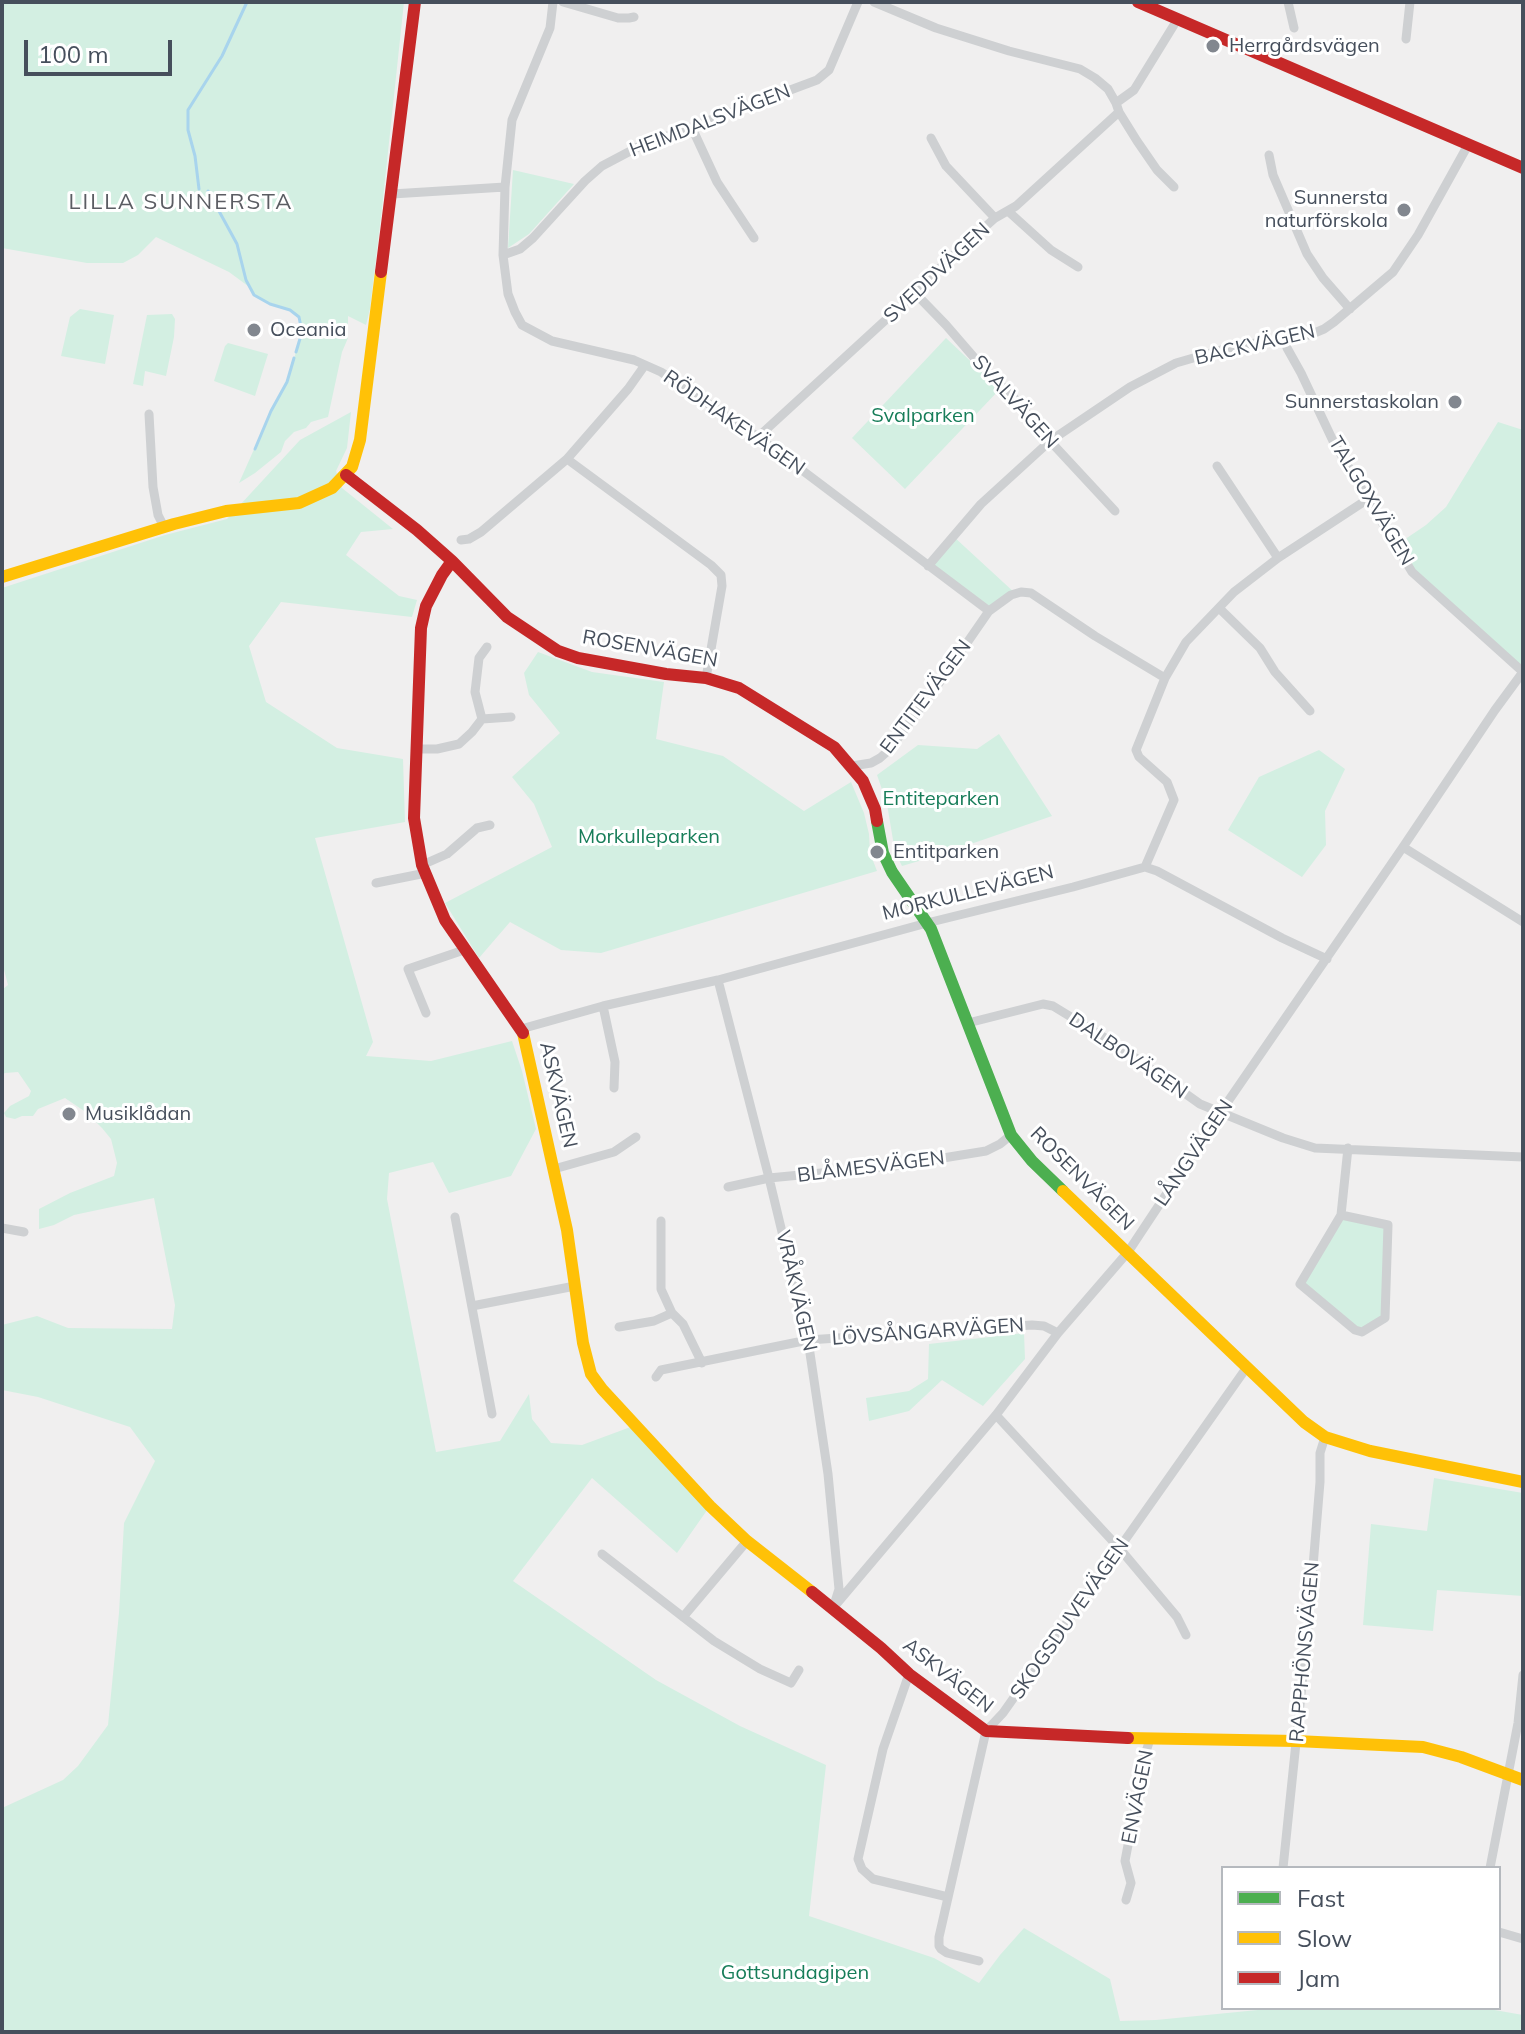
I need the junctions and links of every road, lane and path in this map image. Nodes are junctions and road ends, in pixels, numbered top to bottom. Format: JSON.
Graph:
{"nodes":[{"id":1,"x":415,"y":2,"type":"edge"},
{"id":2,"x":553,"y":2,"type":"edge"},
{"id":3,"x":563,"y":2,"type":"edge"},
{"id":4,"x":858,"y":2,"type":"edge"},
{"id":5,"x":874,"y":2,"type":"edge"},
{"id":6,"x":1138,"y":2,"type":"edge"},
{"id":7,"x":1288,"y":2,"type":"edge"},
{"id":8,"x":1410,"y":2,"type":"edge"},
{"id":9,"x":634,"y":17,"type":"dead end"},
{"id":10,"x":1177,"y":20,"type":"junction"},
{"id":11,"x":1294,"y":28,"type":"dead end"},
{"id":12,"x":1406,"y":39,"type":"dead end"},
{"id":13,"x":1117,"y":108,"type":"junction"},
{"id":14,"x":692,"y":128,"type":"junction"},
{"id":15,"x":931,"y":138,"type":"dead end"},
{"id":16,"x":1468,"y":145,"type":"junction"},
{"id":17,"x":1269,"y":155,"type":"dead end"},
{"id":18,"x":1523,"y":168,"type":"edge"},
{"id":19,"x":505,"y":187,"type":"junction"},
{"id":20,"x":1174,"y":187,"type":"dead end"},
{"id":21,"x":392,"y":194,"type":"junction"},
{"id":22,"x":1009,"y":212,"type":"junction"},
{"id":23,"x":995,"y":218,"type":"junction"},
{"id":24,"x":754,"y":238,"type":"dead end"},
{"id":25,"x":503,"y":255,"type":"junction"},
{"id":26,"x":1078,"y":267,"type":"dead end"},
{"id":27,"x":915,"y":293,"type":"junction"},
{"id":28,"x":1350,"y":309,"type":"junction"},
{"id":29,"x":1285,"y":340,"type":"junction"},
{"id":30,"x":645,"y":365,"type":"junction"},
{"id":31,"x":149,"y":414,"type":"dead end"},
{"id":32,"x":758,"y":437,"type":"junction"},
{"id":33,"x":1050,"y":441,"type":"junction"},
{"id":34,"x":567,"y":459,"type":"junction"},
{"id":35,"x":1217,"y":466,"type":"dead end"},
{"id":36,"x":346,"y":475,"type":"junction"},
{"id":37,"x":1368,"y":499,"type":"junction"},
{"id":38,"x":1115,"y":511,"type":"dead end"},
{"id":39,"x":164,"y":527,"type":"junction"},
{"id":40,"x":461,"y":540,"type":"dead end"},
{"id":41,"x":1278,"y":558,"type":"junction"},
{"id":42,"x":452,"y":561,"type":"junction"},
{"id":43,"x":928,"y":566,"type":"junction"},
{"id":44,"x":2,"y":577,"type":"edge"},
{"id":45,"x":1219,"y":608,"type":"junction"},
{"id":46,"x":989,"y":611,"type":"junction"},
{"id":47,"x":487,"y":647,"type":"dead end"},
{"id":48,"x":1523,"y":672,"type":"edge"},
{"id":49,"x":706,"y":678,"type":"junction"},
{"id":50,"x":1165,"y":678,"type":"junction"},
{"id":51,"x":1310,"y":711,"type":"dead end"},
{"id":52,"x":511,"y":717,"type":"dead end"},
{"id":53,"x":482,"y":719,"type":"junction"},
{"id":54,"x":416,"y":749,"type":"junction"},
{"id":55,"x":852,"y":766,"type":"junction"},
{"id":56,"x":490,"y":825,"type":"dead end"},
{"id":57,"x":1403,"y":847,"type":"junction"},
{"id":58,"x":1145,"y":867,"type":"junction"},
{"id":59,"x":424,"y":869,"type":"junction"},
{"id":60,"x":376,"y":883,"type":"dead end"},
{"id":61,"x":1522,"y":919,"type":"edge"},
{"id":62,"x":927,"y":923,"type":"junction"},
{"id":63,"x":464,"y":950,"type":"junction"},
{"id":64,"x":1327,"y":959,"type":"junction"},
{"id":65,"x":718,"y":980,"type":"junction"},
{"id":66,"x":603,"y":1006,"type":"junction"},
{"id":67,"x":426,"y":1013,"type":"dead end"},
{"id":68,"x":968,"y":1023,"type":"junction"},
{"id":69,"x":521,"y":1029,"type":"junction"},
{"id":70,"x":614,"y":1088,"type":"dead end"},
{"id":71,"x":1220,"y":1113,"type":"junction"},
{"id":72,"x":1011,"y":1135,"type":"junction"},
{"id":73,"x":636,"y":1137,"type":"dead end"},
{"id":74,"x":1348,"y":1148,"type":"junction"},
{"id":75,"x":1523,"y":1157,"type":"edge"},
{"id":76,"x":554,"y":1169,"type":"junction"},
{"id":77,"x":769,"y":1178,"type":"junction"},
{"id":78,"x":728,"y":1187,"type":"dead end"},
{"id":79,"x":1341,"y":1215,"type":"junction"},
{"id":80,"x":455,"y":1217,"type":"dead end"},
{"id":81,"x":661,"y":1221,"type":"dead end"},
{"id":82,"x":2,"y":1228,"type":"edge"},
{"id":83,"x":24,"y":1232,"type":"dead end"},
{"id":84,"x":1128,"y":1252,"type":"junction"},
{"id":85,"x":575,"y":1286,"type":"junction"},
{"id":86,"x":472,"y":1306,"type":"junction"},
{"id":87,"x":672,"y":1313,"type":"junction"},
{"id":88,"x":619,"y":1327,"type":"dead end"},
{"id":89,"x":1058,"y":1333,"type":"junction"},
{"id":90,"x":808,"y":1340,"type":"junction"},
{"id":91,"x":702,"y":1363,"type":"junction"},
{"id":92,"x":1247,"y":1367,"type":"junction"},
{"id":93,"x":656,"y":1377,"type":"dead end"},
{"id":94,"x":492,"y":1414,"type":"dead end"},
{"id":95,"x":996,"y":1415,"type":"junction"},
{"id":96,"x":1325,"y":1437,"type":"junction"},
{"id":97,"x":1523,"y":1482,"type":"edge"},
{"id":98,"x":747,"y":1541,"type":"junction"},
{"id":99,"x":1120,"y":1549,"type":"junction"},
{"id":100,"x":602,"y":1554,"type":"dead end"},
{"id":101,"x":833,"y":1608,"type":"junction"},
{"id":102,"x":683,"y":1617,"type":"junction"},
{"id":103,"x":1186,"y":1635,"type":"dead end"},
{"id":104,"x":799,"y":1670,"type":"dead end"},
{"id":105,"x":909,"y":1674,"type":"junction"},
{"id":106,"x":1523,"y":1675,"type":"edge"},
{"id":107,"x":986,"y":1731,"type":"junction"},
{"id":108,"x":1150,"y":1739,"type":"junction"},
{"id":109,"x":1296,"y":1741,"type":"junction"},
{"id":110,"x":1509,"y":1775,"type":"junction"},
{"id":111,"x":1523,"y":1780,"type":"edge"},
{"id":112,"x":1283,"y":1866,"type":"edge"},
{"id":113,"x":1490,"y":1866,"type":"edge"},
{"id":114,"x":948,"y":1897,"type":"junction"},
{"id":115,"x":1126,"y":1900,"type":"dead end"},
{"id":116,"x":1501,"y":1933,"type":"edge"},
{"id":117,"x":1523,"y":1939,"type":"edge"},
{"id":118,"x":979,"y":1961,"type":"dead end"}],
"edges":[{"from":1,"to":21,"type":"street"},
{"from":2,"to":19,"type":"street","name":"RÖDHAKEVÄGEN"},
{"from":3,"to":9,"type":"street"},
{"from":4,"to":14,"type":"street","name":"HEIMDALSVÄGEN"},
{"from":5,"to":13,"type":"street"},
{"from":6,"to":10,"type":"street"},
{"from":7,"to":11,"type":"street"},
{"from":8,"to":12,"type":"street"},
{"from":10,"to":13,"type":"street","name":"SVEDDVÄGEN"},
{"from":10,"to":16,"type":"street"},
{"from":13,"to":20,"type":"street"},
{"from":13,"to":22,"type":"street","name":"SVEDDVÄGEN"},
{"from":14,"to":24,"type":"street"},
{"from":14,"to":25,"type":"street","name":"HEIMDALSVÄGEN"},
{"from":15,"to":23,"type":"street"},
{"from":16,"to":18,"type":"street"},
{"from":16,"to":28,"type":"street","name":"BACKVÄGEN"},
{"from":17,"to":28,"type":"street"},
{"from":19,"to":21,"type":"street"},
{"from":19,"to":25,"type":"street","name":"RÖDHAKEVÄGEN"},
{"from":21,"to":36,"type":"street"},
{"from":22,"to":23,"type":"street","name":"SVEDDVÄGEN"},
{"from":22,"to":26,"type":"street"},
{"from":23,"to":27,"type":"street","name":"SVEDDVÄGEN"},
{"from":25,"to":30,"type":"street","name":"RÖDHAKEVÄGEN"},
{"from":27,"to":32,"type":"street","name":"SVEDDVÄGEN"},
{"from":27,"to":33,"type":"street","name":"SVALVÄGEN"},
{"from":28,"to":29,"type":"street","name":"BACKVÄGEN"},
{"from":29,"to":33,"type":"street","name":"BACKVÄGEN"},
{"from":29,"to":37,"type":"street","name":"TALGOXVÄGEN"},
{"from":30,"to":32,"type":"street","name":"RÖDHAKEVÄGEN"},
{"from":30,"to":34,"type":"street"},
{"from":31,"to":39,"type":"street"},
{"from":32,"to":43,"type":"street","name":"RÖDHAKEVÄGEN"},
{"from":33,"to":38,"type":"street","name":"SVALVÄGEN"},
{"from":33,"to":43,"type":"street","name":"BACKVÄGEN"},
{"from":34,"to":40,"type":"street"},
{"from":34,"to":49,"type":"street"},
{"from":35,"to":41,"type":"street"},
{"from":36,"to":39,"type":"street"},
{"from":36,"to":42,"type":"street","name":"ROSENVÄGEN"},
{"from":37,"to":41,"type":"street"},
{"from":37,"to":48,"type":"street","name":"TALGOXVÄGEN"},
{"from":39,"to":44,"type":"street"},
{"from":41,"to":45,"type":"street"},
{"from":42,"to":49,"type":"street","name":"ROSENVÄGEN"},
{"from":42,"to":54,"type":"street"},
{"from":43,"to":46,"type":"street","name":"RÖDHAKEVÄGEN"},
{"from":45,"to":50,"type":"street"},
{"from":45,"to":51,"type":"street"},
{"from":46,"to":50,"type":"street"},
{"from":46,"to":55,"type":"street","name":"ENTITEVÄGEN"},
{"from":47,"to":53,"type":"street"},
{"from":48,"to":57,"type":"street","name":"LÅNGVÄGEN"},
{"from":49,"to":55,"type":"street","name":"ROSENVÄGEN"},
{"from":50,"to":58,"type":"street"},
{"from":52,"to":53,"type":"street"},
{"from":53,"to":54,"type":"street"},
{"from":54,"to":59,"type":"street"},
{"from":55,"to":62,"type":"street","name":"ROSENVÄGEN"},
{"from":56,"to":59,"type":"street"},
{"from":57,"to":61,"type":"street"},
{"from":57,"to":64,"type":"street","name":"LÅNGVÄGEN"},
{"from":58,"to":62,"type":"street","name":"MORKULLEVÄGEN"},
{"from":58,"to":64,"type":"street"},
{"from":59,"to":60,"type":"street"},
{"from":59,"to":63,"type":"street"},
{"from":62,"to":65,"type":"street","name":"MORKULLEVÄGEN"},
{"from":62,"to":68,"type":"street","name":"ROSENVÄGEN"},
{"from":63,"to":67,"type":"street"},
{"from":63,"to":69,"type":"street"},
{"from":64,"to":71,"type":"street","name":"LÅNGVÄGEN"},
{"from":65,"to":66,"type":"street","name":"MORKULLEVÄGEN"},
{"from":65,"to":77,"type":"street","name":"VRÅKVÄGEN"},
{"from":66,"to":69,"type":"street","name":"MORKULLEVÄGEN"},
{"from":66,"to":70,"type":"street"},
{"from":68,"to":71,"type":"street","name":"DALBOVÄGEN"},
{"from":68,"to":72,"type":"street","name":"ROSENVÄGEN"},
{"from":69,"to":76,"type":"street","name":"ASKVÄGEN"},
{"from":71,"to":74,"type":"street","name":"DALBOVÄGEN"},
{"from":71,"to":84,"type":"street","name":"LÅNGVÄGEN"},
{"from":72,"to":77,"type":"street","name":"BLÅMESVÄGEN"},
{"from":72,"to":84,"type":"street","name":"ROSENVÄGEN"},
{"from":73,"to":76,"type":"street","name":"ASKVÄGEN"},
{"from":74,"to":75,"type":"street","name":"DALBOVÄGEN"},
{"from":74,"to":79,"type":"street"},
{"from":76,"to":85,"type":"street","name":"ASKVÄGEN"},
{"from":77,"to":78,"type":"street","name":"BLÅMESVÄGEN"},
{"from":77,"to":90,"type":"street","name":"VRÅKVÄGEN"},
{"from":79,"to":79,"type":"street"},
{"from":80,"to":86,"type":"street"},
{"from":81,"to":87,"type":"street"},
{"from":82,"to":83,"type":"street"},
{"from":84,"to":89,"type":"street","name":"LÅNGVÄGEN"},
{"from":84,"to":92,"type":"street","name":"ROSENVÄGEN"},
{"from":85,"to":86,"type":"street"},
{"from":85,"to":98,"type":"street","name":"ASKVÄGEN"},
{"from":86,"to":94,"type":"street"},
{"from":87,"to":88,"type":"street"},
{"from":87,"to":91,"type":"street"},
{"from":89,"to":90,"type":"street","name":"LÖVSÅNGARVÄGEN"},
{"from":89,"to":95,"type":"street","name":"LÅNGVÄGEN"},
{"from":90,"to":91,"type":"street","name":"LÖVSÅNGARVÄGEN"},
{"from":90,"to":101,"type":"street","name":"VRÅKVÄGEN"},
{"from":91,"to":93,"type":"street","name":"LÖVSÅNGARVÄGEN"},
{"from":92,"to":96,"type":"street","name":"ROSENVÄGEN"},
{"from":92,"to":99,"type":"street","name":"SKOGSDUVEVÄGEN"},
{"from":95,"to":99,"type":"street"},
{"from":95,"to":101,"type":"street","name":"LÅNGVÄGEN"},
{"from":96,"to":97,"type":"street","name":"ROSENVÄGEN"},
{"from":96,"to":109,"type":"street","name":"RAPPHÖNSVÄGEN"},
{"from":98,"to":101,"type":"street","name":"ASKVÄGEN"},
{"from":98,"to":102,"type":"street"},
{"from":99,"to":103,"type":"street"},
{"from":99,"to":107,"type":"street","name":"SKOGSDUVEVÄGEN"},
{"from":100,"to":102,"type":"street"},
{"from":101,"to":105,"type":"street","name":"ASKVÄGEN"},
{"from":102,"to":104,"type":"street"},
{"from":105,"to":107,"type":"street","name":"ASKVÄGEN"},
{"from":105,"to":114,"type":"street"},
{"from":106,"to":110,"type":"street"},
{"from":107,"to":108,"type":"street","name":"ASKVÄGEN"},
{"from":107,"to":114,"type":"street","name":"SKOGSDUVEVÄGEN"},
{"from":108,"to":109,"type":"street","name":"ASKVÄGEN"},
{"from":108,"to":115,"type":"street","name":"ENVÄGEN"},
{"from":109,"to":110,"type":"street","name":"ASKVÄGEN"},
{"from":109,"to":112,"type":"street","name":"RAPPHÖNSVÄGEN"},
{"from":110,"to":111,"type":"street","name":"ASKVÄGEN"},
{"from":110,"to":113,"type":"street"},
{"from":114,"to":118,"type":"street","name":"SKOGSDUVEVÄGEN"},
{"from":116,"to":117,"type":"street"}]}
